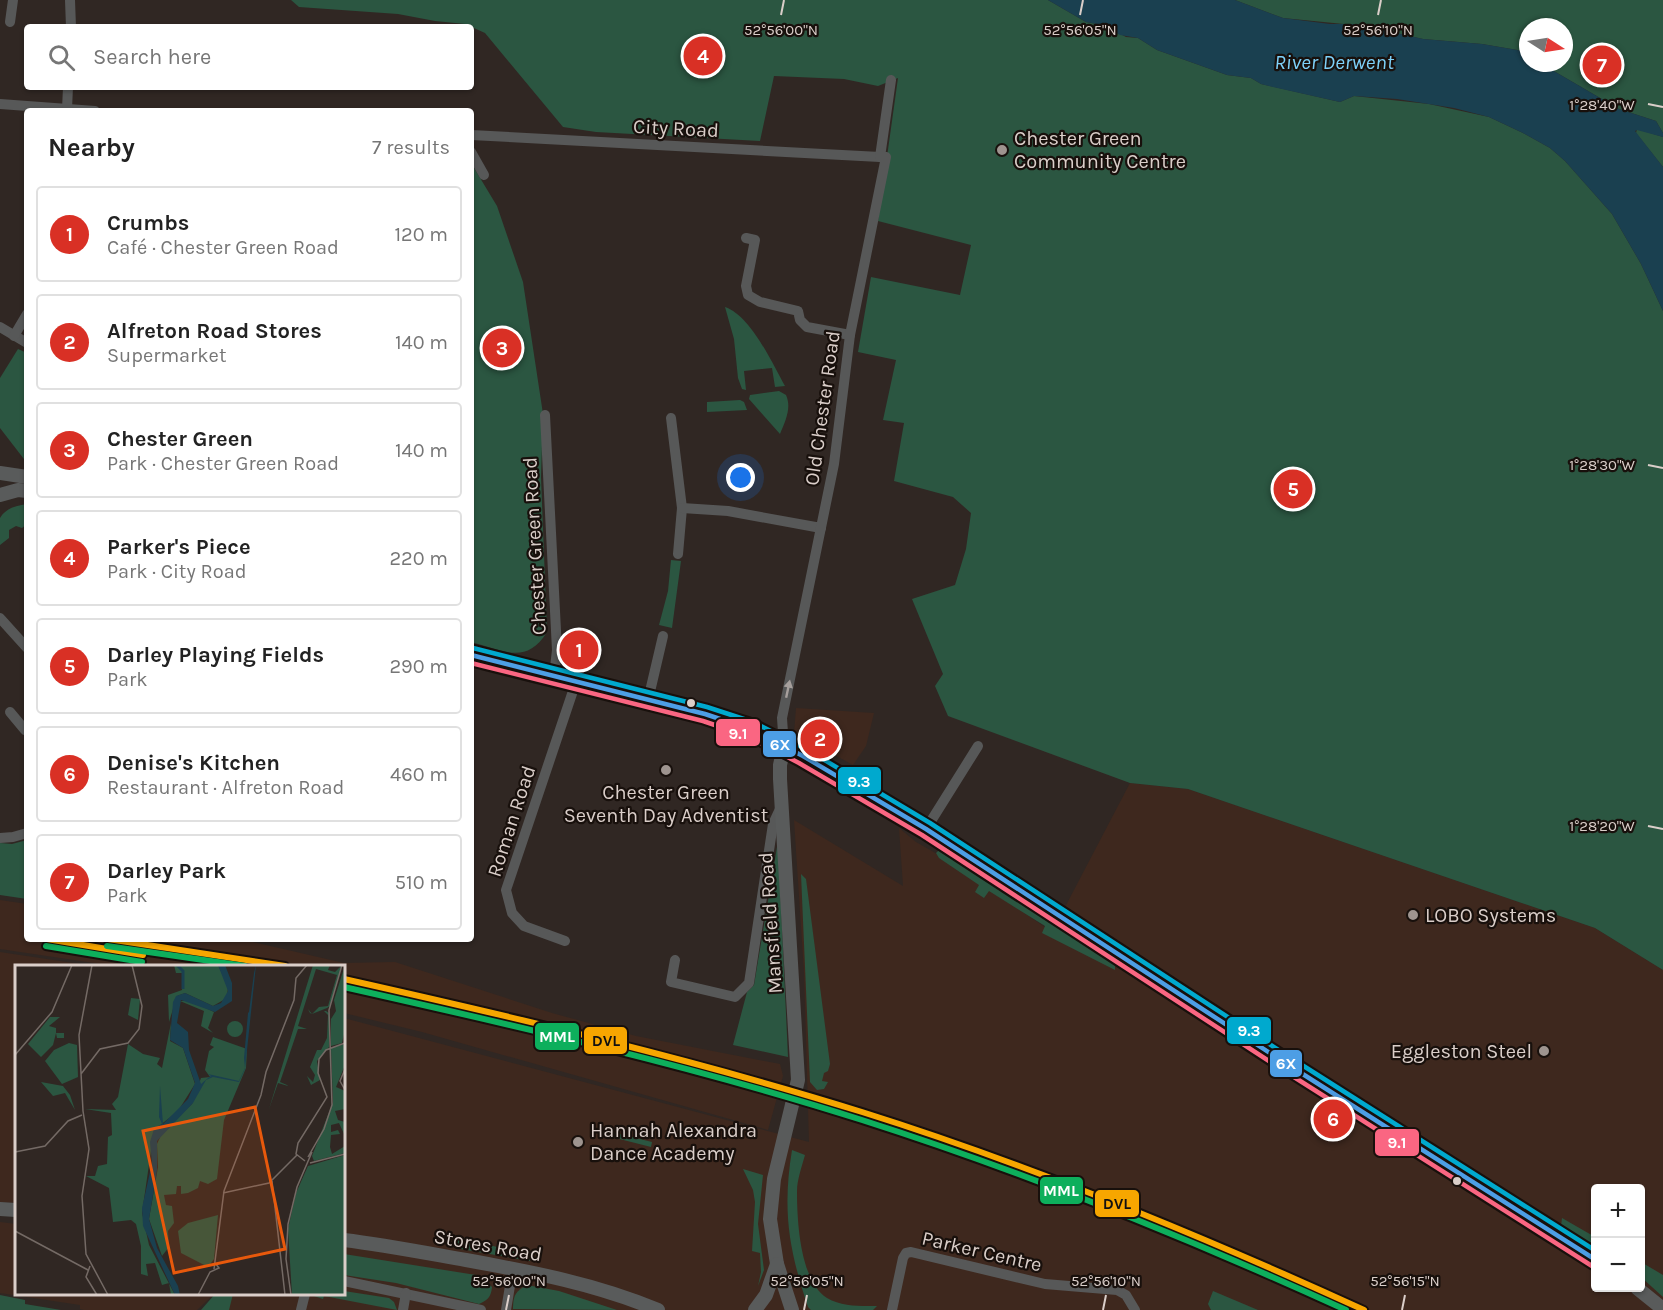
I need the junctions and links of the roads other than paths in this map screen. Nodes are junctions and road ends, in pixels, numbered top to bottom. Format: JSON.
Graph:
{"nodes":[{"id":1,"x":12,"y":0,"type":"edge"},
{"id":2,"x":70,"y":0,"type":"edge"},
{"id":3,"x":10,"y":22,"type":"dead end"},
{"id":4,"x":71,"y":24,"type":"edge"},
{"id":5,"x":891,"y":80,"type":"dead end"},
{"id":6,"x":68,"y":90,"type":"edge"},
{"id":7,"x":0,"y":104,"type":"edge"},
{"id":8,"x":54,"y":108,"type":"edge"},
{"id":9,"x":67,"y":108,"type":"edge"},
{"id":10,"x":474,"y":135,"type":"edge"},
{"id":11,"x":474,"y":157,"type":"edge"},
{"id":12,"x":880,"y":157,"type":"junction"},
{"id":13,"x":484,"y":175,"type":"dead end"},
{"id":14,"x":746,"y":238,"type":"dead end"},
{"id":15,"x":24,"y":319,"type":"edge"},
{"id":16,"x":0,"y":327,"type":"edge"},
{"id":17,"x":850,"y":335,"type":"junction"},
{"id":18,"x":14,"y":336,"type":"junction"},
{"id":19,"x":24,"y":341,"type":"edge"},
{"id":20,"x":545,"y":415,"type":"dead end"},
{"id":21,"x":671,"y":418,"type":"dead end"},
{"id":22,"x":0,"y":473,"type":"edge"},
{"id":23,"x":24,"y":477,"type":"edge"},
{"id":24,"x":24,"y":491,"type":"edge"},
{"id":25,"x":0,"y":495,"type":"edge"},
{"id":26,"x":682,"y":508,"type":"junction"},
{"id":27,"x":821,"y":528,"type":"junction"},
{"id":28,"x":678,"y":554,"type":"dead end"},
{"id":29,"x":0,"y":618,"type":"edge"},
{"id":30,"x":663,"y":636,"type":"dead end"},
{"id":31,"x":24,"y":645,"type":"edge"},
{"id":32,"x":474,"y":656,"type":"edge"},
{"id":33,"x":554,"y":676,"type":"junction"},
{"id":34,"x":576,"y":682,"type":"junction"},
{"id":35,"x":648,"y":700,"type":"junction"},
{"id":36,"x":10,"y":712,"type":"dead end"},
{"id":37,"x":24,"y":721,"type":"edge"},
{"id":38,"x":978,"y":746,"type":"dead end"},
{"id":39,"x":784,"y":747,"type":"junction"},
{"id":40,"x":782,"y":806,"type":"junction"},
{"id":41,"x":927,"y":829,"type":"junction"},
{"id":42,"x":24,"y":834,"type":"edge"},
{"id":43,"x":0,"y":838,"type":"edge"},
{"id":44,"x":565,"y":941,"type":"dead end"},
{"id":45,"x":675,"y":960,"type":"dead end"},
{"id":46,"x":0,"y":1209,"type":"edge"},
{"id":47,"x":15,"y":1210,"type":"edge"},
{"id":48,"x":345,"y":1240,"type":"edge"},
{"id":49,"x":1591,"y":1257,"type":"edge"},
{"id":50,"x":777,"y":1264,"type":"junction"},
{"id":51,"x":513,"y":1268,"type":"junction"},
{"id":52,"x":345,"y":1281,"type":"edge"},
{"id":53,"x":1643,"y":1292,"type":"edge"},
{"id":54,"x":406,"y":1293,"type":"junction"},
{"id":55,"x":305,"y":1295,"type":"edge"},
{"id":56,"x":788,"y":1309,"type":"edge"},
{"id":57,"x":1663,"y":1309,"type":"edge"},
{"id":58,"x":301,"y":1310,"type":"edge"},
{"id":59,"x":403,"y":1310,"type":"edge"},
{"id":60,"x":482,"y":1310,"type":"edge"},
{"id":61,"x":506,"y":1310,"type":"edge"},
{"id":62,"x":658,"y":1310,"type":"edge"},
{"id":63,"x":755,"y":1310,"type":"edge"},
{"id":64,"x":892,"y":1310,"type":"edge"},
{"id":65,"x":1136,"y":1310,"type":"edge"}],
"edges":[{"from":1,"to":3,"type":"street"},
{"from":2,"to":4,"type":"street"},
{"from":5,"to":12,"type":"street","name":"Old Chester Road"},
{"from":6,"to":9,"type":"street"},
{"from":7,"to":8,"type":"street"},
{"from":10,"to":12,"type":"street","name":"City Road"},
{"from":11,"to":13,"type":"street"},
{"from":12,"to":17,"type":"street","name":"Old Chester Road"},
{"from":14,"to":17,"type":"street"},
{"from":15,"to":18,"type":"street"},
{"from":16,"to":18,"type":"street"},
{"from":17,"to":27,"type":"street","name":"Old Chester Road"},
{"from":18,"to":19,"type":"street"},
{"from":20,"to":33,"type":"street","name":"Chester Green Road"},
{"from":21,"to":26,"type":"street"},
{"from":22,"to":23,"type":"street"},
{"from":24,"to":25,"type":"street"},
{"from":26,"to":27,"type":"street"},
{"from":26,"to":28,"type":"street"},
{"from":39,"to":27,"type":"street","name":"Old Chester Road","one_way":true},
{"from":29,"to":31,"type":"street"},
{"from":30,"to":35,"type":"street"},
{"from":32,"to":33,"type":"street"},
{"from":33,"to":34,"type":"street"},
{"from":34,"to":35,"type":"street"},
{"from":34,"to":44,"type":"street","name":"Roman Road"},
{"from":35,"to":39,"type":"street"},
{"from":36,"to":37,"type":"street"},
{"from":38,"to":41,"type":"street"},
{"from":39,"to":40,"type":"street","name":"Mansfield Road"},
{"from":39,"to":41,"type":"street"},
{"from":40,"to":45,"type":"street"},
{"from":40,"to":50,"type":"street","name":"Mansfield Road"},
{"from":41,"to":49,"type":"street"},
{"from":42,"to":43,"type":"street"},
{"from":46,"to":47,"type":"street"},
{"from":48,"to":51,"type":"street","name":"Stores Road"},
{"from":50,"to":56,"type":"street","name":"Mansfield Road"},
{"from":50,"to":63,"type":"street"},
{"from":51,"to":61,"type":"street"},
{"from":51,"to":62,"type":"street","name":"Stores Road"},
{"from":52,"to":54,"type":"street"},
{"from":53,"to":57,"type":"street"},
{"from":54,"to":59,"type":"street"},
{"from":54,"to":60,"type":"street"},
{"from":55,"to":58,"type":"street"},
{"from":64,"to":65,"type":"street","name":"Parker Centre"}]}
